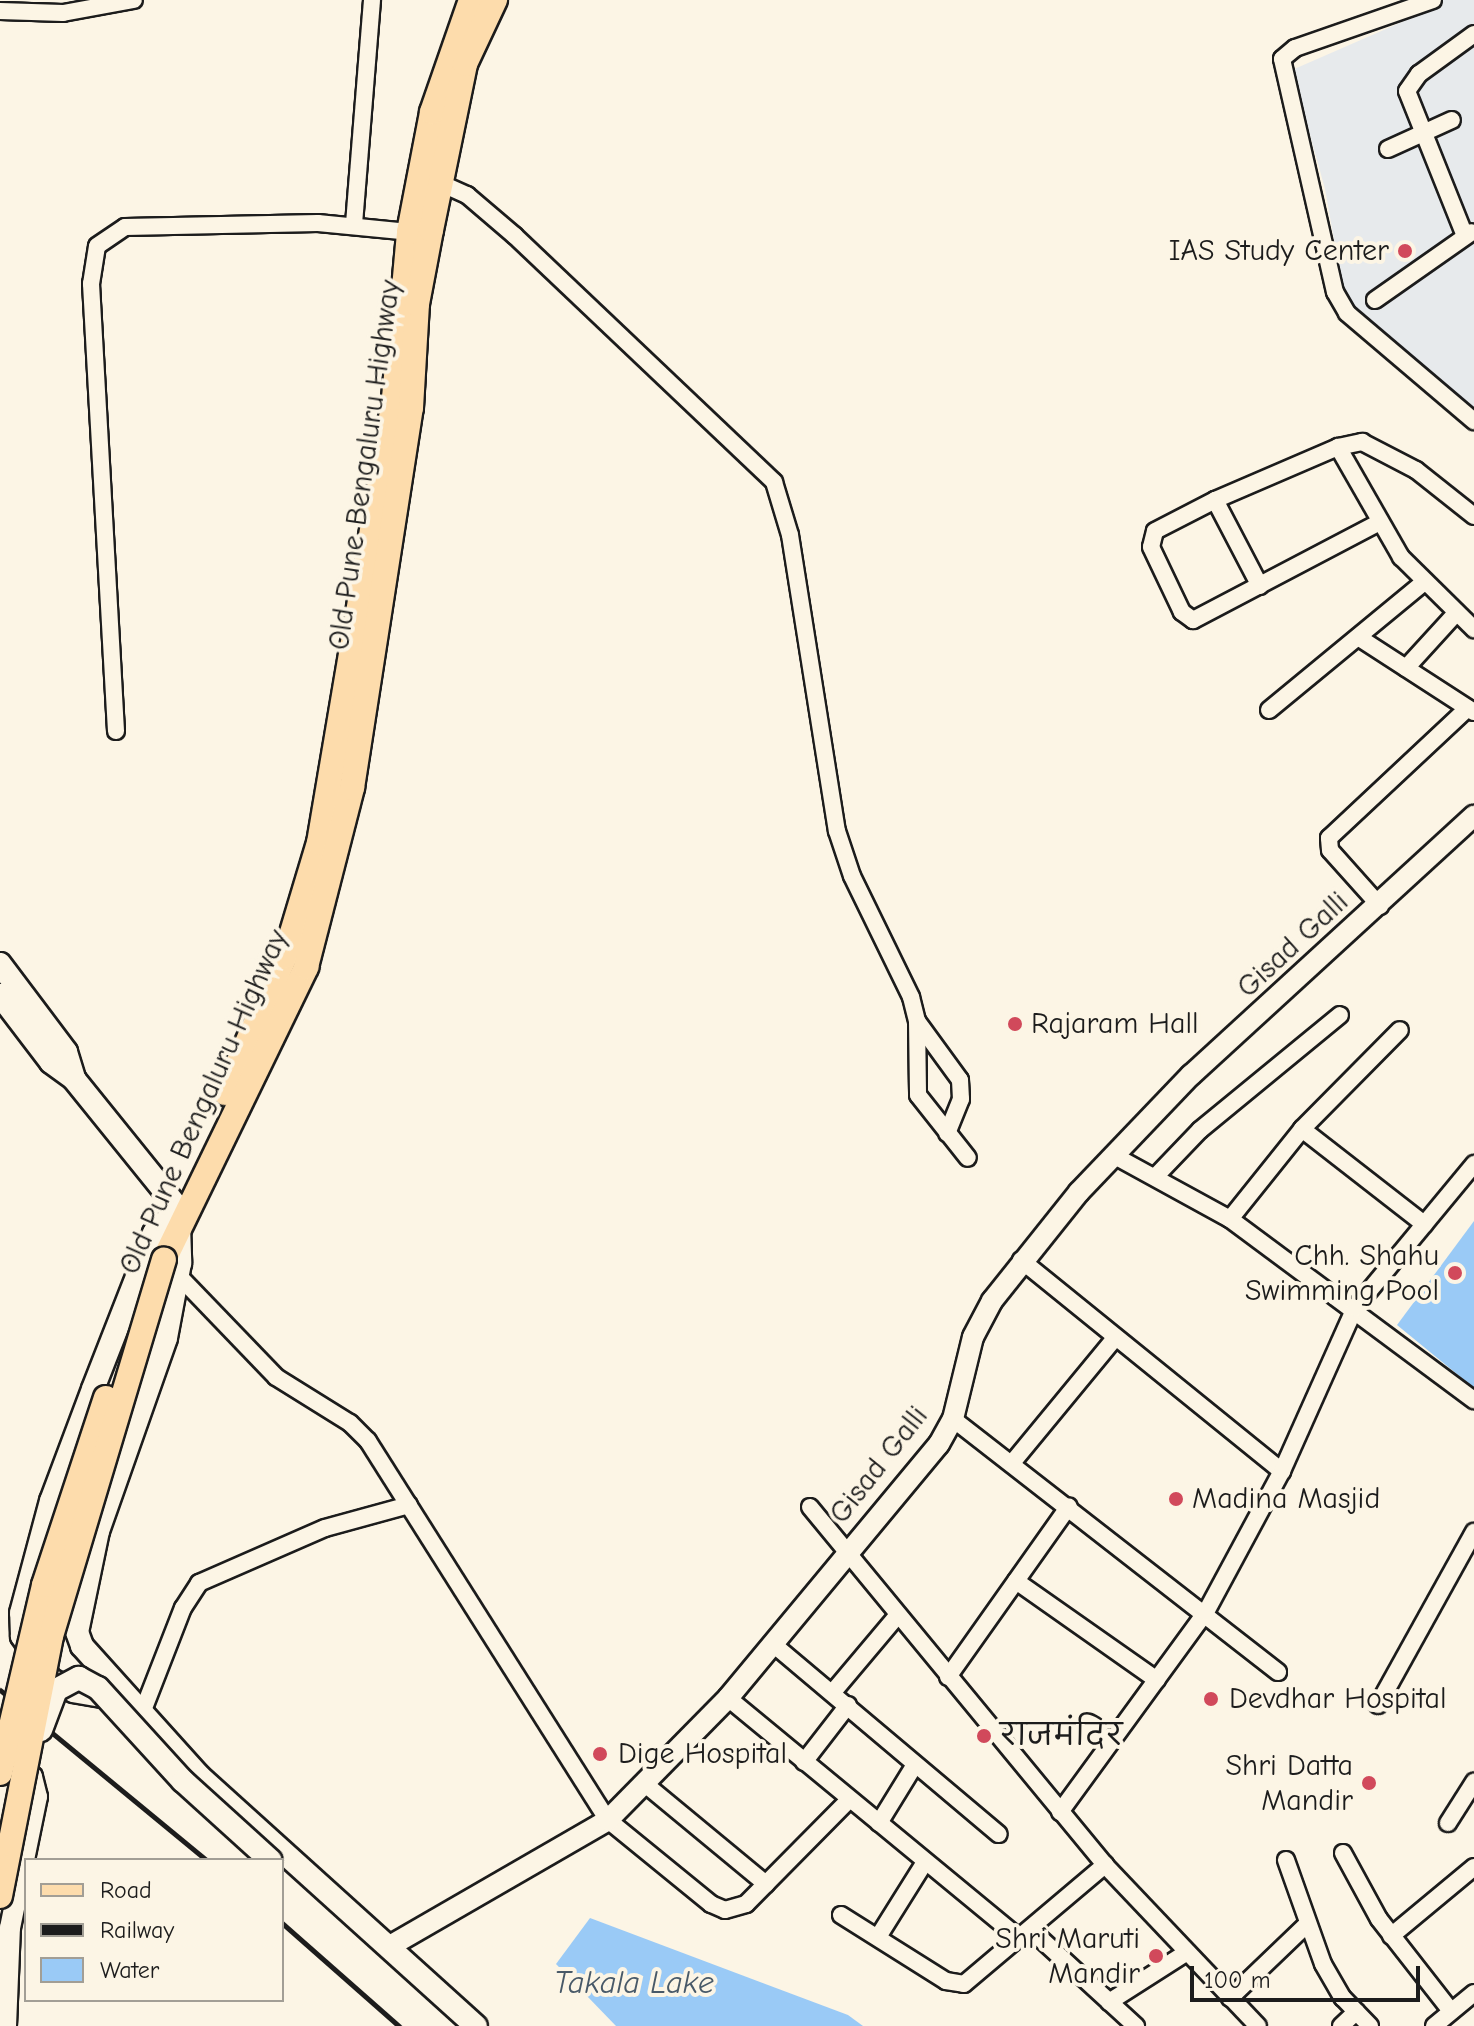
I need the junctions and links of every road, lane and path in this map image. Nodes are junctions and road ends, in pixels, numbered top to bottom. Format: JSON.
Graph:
{"nodes":[{"id":1,"x":134,"y":0,"type":"edge"},
{"id":2,"x":372,"y":0,"type":"edge"},
{"id":3,"x":471,"y":0,"type":"edge"},
{"id":4,"x":495,"y":0,"type":"edge"},
{"id":5,"x":1433,"y":0,"type":"edge"},
{"id":6,"x":0,"y":11,"type":"edge"},
{"id":7,"x":1474,"y":34,"type":"edge"},
{"id":8,"x":1452,"y":120,"type":"dead end"},
{"id":9,"x":1423,"y":133,"type":"junction"},
{"id":10,"x":1388,"y":149,"type":"dead end"},
{"id":11,"x":440,"y":183,"type":"junction"},
{"id":12,"x":354,"y":224,"type":"junction"},
{"id":13,"x":409,"y":232,"type":"junction"},
{"id":14,"x":1469,"y":234,"type":"edge"},
{"id":15,"x":1375,"y":300,"type":"dead end"},
{"id":16,"x":1474,"y":421,"type":"edge"},
{"id":17,"x":1338,"y":447,"type":"junction"},
{"id":18,"x":1215,"y":500,"type":"junction"},
{"id":19,"x":1474,"y":516,"type":"edge"},
{"id":20,"x":1378,"y":523,"type":"junction"},
{"id":21,"x":1423,"y":583,"type":"junction"},
{"id":22,"x":1260,"y":586,"type":"junction"},
{"id":23,"x":1456,"y":613,"type":"junction"},
{"id":24,"x":1474,"y":629,"type":"edge"},
{"id":25,"x":1358,"y":637,"type":"junction"},
{"id":26,"x":1406,"y":668,"type":"junction"},
{"id":27,"x":1269,"y":710,"type":"dead end"},
{"id":28,"x":1471,"y":710,"type":"edge"},
{"id":29,"x":116,"y":731,"type":"dead end"},
{"id":30,"x":1474,"y":816,"type":"edge"},
{"id":31,"x":1380,"y":906,"type":"junction"},
{"id":32,"x":0,"y":964,"type":"edge"},
{"id":33,"x":0,"y":995,"type":"edge"},
{"id":34,"x":1340,"y":1015,"type":"dead end"},
{"id":35,"x":917,"y":1021,"type":"junction"},
{"id":36,"x":1400,"y":1030,"type":"dead end"},
{"id":37,"x":74,"y":1079,"type":"junction"},
{"id":38,"x":1302,"y":1129,"type":"junction"},
{"id":39,"x":947,"y":1133,"type":"junction"},
{"id":40,"x":1113,"y":1155,"type":"junction"},
{"id":41,"x":968,"y":1158,"type":"dead end"},
{"id":42,"x":1474,"y":1164,"type":"edge"},
{"id":43,"x":1155,"y":1177,"type":"junction"},
{"id":44,"x":176,"y":1216,"type":"junction"},
{"id":45,"x":1230,"y":1219,"type":"junction"},
{"id":46,"x":1424,"y":1224,"type":"junction"},
{"id":47,"x":1021,"y":1260,"type":"junction"},
{"id":48,"x":165,"y":1264,"type":"junction"},
{"id":49,"x":1355,"y":1308,"type":"junction"},
{"id":50,"x":1115,"y":1338,"type":"junction"},
{"id":51,"x":1474,"y":1400,"type":"edge"},
{"id":52,"x":953,"y":1419,"type":"junction"},
{"id":53,"x":1012,"y":1463,"type":"junction"},
{"id":54,"x":1282,"y":1471,"type":"junction"},
{"id":55,"x":409,"y":1505,"type":"junction"},
{"id":56,"x":1069,"y":1506,"type":"junction"},
{"id":57,"x":810,"y":1507,"type":"dead end"},
{"id":58,"x":1474,"y":1532,"type":"edge"},
{"id":59,"x":847,"y":1554,"type":"junction"},
{"id":60,"x":1016,"y":1581,"type":"junction"},
{"id":61,"x":1206,"y":1612,"type":"junction"},
{"id":62,"x":897,"y":1616,"type":"junction"},
{"id":63,"x":773,"y":1644,"type":"junction"},
{"id":64,"x":1278,"y":1672,"type":"dead end"},
{"id":65,"x":948,"y":1677,"type":"junction"},
{"id":66,"x":1157,"y":1680,"type":"junction"},
{"id":67,"x":833,"y":1692,"type":"junction"},
{"id":68,"x":728,"y":1698,"type":"junction"},
{"id":69,"x":848,"y":1705,"type":"junction"},
{"id":70,"x":1378,"y":1705,"type":"dead end"},
{"id":71,"x":136,"y":1706,"type":"junction"},
{"id":72,"x":12,"y":1762,"type":"edge"},
{"id":73,"x":804,"y":1762,"type":"junction"},
{"id":74,"x":914,"y":1766,"type":"junction"},
{"id":75,"x":0,"y":1773,"type":"edge"},
{"id":76,"x":1474,"y":1782,"type":"edge"},
{"id":77,"x":645,"y":1784,"type":"junction"},
{"id":78,"x":849,"y":1800,"type":"junction"},
{"id":79,"x":1060,"y":1812,"type":"junction"},
{"id":80,"x":608,"y":1820,"type":"junction"},
{"id":81,"x":879,"y":1823,"type":"junction"},
{"id":82,"x":1448,"y":1823,"type":"dead end"},
{"id":83,"x":999,"y":1834,"type":"dead end"},
{"id":84,"x":1343,"y":1853,"type":"dead end"},
{"id":85,"x":268,"y":1858,"type":"edge"},
{"id":86,"x":1286,"y":1860,"type":"dead end"},
{"id":87,"x":925,"y":1862,"type":"junction"},
{"id":88,"x":1105,"y":1865,"type":"junction"},
{"id":89,"x":1474,"y":1867,"type":"edge"},
{"id":90,"x":284,"y":1872,"type":"edge"},
{"id":91,"x":766,"y":1884,"type":"junction"},
{"id":92,"x":0,"y":1896,"type":"edge"},
{"id":93,"x":841,"y":1915,"type":"dead end"},
{"id":94,"x":1305,"y":1926,"type":"junction"},
{"id":95,"x":1025,"y":1934,"type":"junction"},
{"id":96,"x":1391,"y":1936,"type":"junction"},
{"id":97,"x":878,"y":1937,"type":"junction"},
{"id":98,"x":390,"y":1946,"type":"junction"},
{"id":99,"x":1186,"y":1953,"type":"junction"},
{"id":100,"x":1474,"y":1993,"type":"edge"},
{"id":101,"x":1230,"y":1998,"type":"junction"},
{"id":102,"x":1109,"y":2002,"type":"junction"},
{"id":103,"x":1451,"y":2011,"type":"junction"},
{"id":104,"x":1356,"y":2012,"type":"junction"},
{"id":105,"x":1257,"y":2025,"type":"edge"},
{"id":106,"x":6,"y":2026,"type":"edge"},
{"id":107,"x":458,"y":2026,"type":"edge"},
{"id":108,"x":476,"y":2026,"type":"edge"},
{"id":109,"x":1136,"y":2026,"type":"edge"},
{"id":110,"x":1341,"y":2026,"type":"edge"},
{"id":111,"x":1370,"y":2026,"type":"edge"},
{"id":112,"x":1434,"y":2026,"type":"edge"}],
"edges":[{"from":1,"to":6,"type":"street"},
{"from":2,"to":12,"type":"street"},
{"from":3,"to":13,"type":"main road","name":"Old Pune Bengaluru Highway"},
{"from":4,"to":11,"type":"main road","name":"Old Pune Bengaluru Highway"},
{"from":5,"to":16,"type":"street"},
{"from":7,"to":9,"type":"street"},
{"from":8,"to":9,"type":"street"},
{"from":9,"to":10,"type":"street"},
{"from":9,"to":14,"type":"street"},
{"from":11,"to":35,"type":"street"},
{"from":11,"to":44,"type":"main road","name":"Old Pune Bengaluru Highway"},
{"from":12,"to":13,"type":"street"},
{"from":12,"to":29,"type":"street"},
{"from":13,"to":44,"type":"main road","name":"Old Pune Bengaluru Highway"},
{"from":14,"to":15,"type":"street"},
{"from":17,"to":18,"type":"street"},
{"from":17,"to":19,"type":"street"},
{"from":17,"to":20,"type":"street"},
{"from":18,"to":22,"type":"street"},
{"from":18,"to":22,"type":"street"},
{"from":20,"to":21,"type":"street"},
{"from":20,"to":22,"type":"street"},
{"from":21,"to":23,"type":"street"},
{"from":21,"to":25,"type":"street"},
{"from":23,"to":24,"type":"street"},
{"from":23,"to":26,"type":"street"},
{"from":25,"to":26,"type":"street"},
{"from":25,"to":27,"type":"street"},
{"from":26,"to":28,"type":"street"},
{"from":28,"to":31,"type":"street"},
{"from":30,"to":31,"type":"street","name":"Gisad Galli"},
{"from":31,"to":40,"type":"street","name":"Gisad Galli"},
{"from":32,"to":37,"type":"main road"},
{"from":33,"to":37,"type":"main road"},
{"from":34,"to":43,"type":"street"},
{"from":35,"to":39,"type":"street"},
{"from":35,"to":39,"type":"street"},
{"from":36,"to":38,"type":"street"},
{"from":37,"to":44,"type":"main road"},
{"from":38,"to":45,"type":"street"},
{"from":38,"to":46,"type":"street"},
{"from":39,"to":41,"type":"street"},
{"from":40,"to":43,"type":"street"},
{"from":40,"to":47,"type":"street","name":"Gisad Galli"},
{"from":42,"to":46,"type":"street"},
{"from":43,"to":45,"type":"street"},
{"from":44,"to":48,"type":"main road","name":"Old Pune Bengaluru Highway"},
{"from":44,"to":71,"type":"main road"},
{"from":45,"to":49,"type":"street"},
{"from":46,"to":49,"type":"street"},
{"from":47,"to":50,"type":"street"},
{"from":47,"to":52,"type":"street","name":"Gisad Galli"},
{"from":48,"to":55,"type":"street"},
{"from":48,"to":71,"type":"main road"},
{"from":48,"to":72,"type":"main road","name":"Old Pune Bengaluru Highway","bridge":true},
{"from":48,"to":75,"type":"main road","name":"Old Pune Bengaluru Highway","bridge":true},
{"from":49,"to":51,"type":"street"},
{"from":49,"to":54,"type":"street"},
{"from":50,"to":53,"type":"street"},
{"from":50,"to":54,"type":"street"},
{"from":52,"to":53,"type":"street"},
{"from":52,"to":59,"type":"street","name":"Gisad Galli"},
{"from":53,"to":56,"type":"street"},
{"from":54,"to":61,"type":"street"},
{"from":55,"to":71,"type":"street"},
{"from":55,"to":80,"type":"street"},
{"from":56,"to":60,"type":"street"},
{"from":56,"to":61,"type":"street"},
{"from":57,"to":59,"type":"street"},
{"from":58,"to":70,"type":"street"},
{"from":59,"to":62,"type":"street"},
{"from":59,"to":63,"type":"street","name":"Gisad Galli"},
{"from":60,"to":65,"type":"street"},
{"from":60,"to":66,"type":"street"},
{"from":61,"to":64,"type":"street"},
{"from":61,"to":66,"type":"street"},
{"from":62,"to":65,"type":"street"},
{"from":62,"to":67,"type":"street"},
{"from":63,"to":67,"type":"street"},
{"from":63,"to":68,"type":"street","name":"Gisad Galli"},
{"from":65,"to":79,"type":"street"},
{"from":66,"to":79,"type":"street"},
{"from":67,"to":69,"type":"street"},
{"from":68,"to":73,"type":"street"},
{"from":68,"to":77,"type":"street","name":"Gisad Galli"},
{"from":69,"to":73,"type":"street"},
{"from":69,"to":74,"type":"street"},
{"from":71,"to":98,"type":"main road"},
{"from":72,"to":85,"type":"main road","bridge":true},
{"from":72,"to":92,"type":"main road","name":"Old Pune Bengaluru Highway","bridge":true},
{"from":72,"to":106,"type":"street"},
{"from":73,"to":78,"type":"street"},
{"from":74,"to":81,"type":"street"},
{"from":74,"to":83,"type":"street"},
{"from":76,"to":82,"type":"street"},
{"from":77,"to":80,"type":"street","name":"Gisad Galli"},
{"from":77,"to":91,"type":"street"},
{"from":78,"to":81,"type":"street"},
{"from":78,"to":91,"type":"street"},
{"from":79,"to":88,"type":"street"},
{"from":80,"to":91,"type":"street"},
{"from":80,"to":98,"type":"street","name":"Gisad Galli"},
{"from":81,"to":87,"type":"street"},
{"from":84,"to":96,"type":"street"},
{"from":86,"to":94,"type":"street"},
{"from":87,"to":95,"type":"street"},
{"from":87,"to":97,"type":"street"},
{"from":88,"to":95,"type":"street"},
{"from":88,"to":99,"type":"street"},
{"from":89,"to":96,"type":"street"},
{"from":90,"to":107,"type":"main road"},
{"from":93,"to":97,"type":"street"},
{"from":94,"to":101,"type":"street"},
{"from":94,"to":104,"type":"street"},
{"from":95,"to":97,"type":"street"},
{"from":95,"to":102,"type":"street"},
{"from":96,"to":103,"type":"street"},
{"from":98,"to":108,"type":"main road"},
{"from":99,"to":101,"type":"street"},
{"from":99,"to":102,"type":"street"},
{"from":100,"to":103,"type":"street"},
{"from":101,"to":105,"type":"street"},
{"from":102,"to":109,"type":"street"},
{"from":103,"to":112,"type":"street"},
{"from":104,"to":110,"type":"street"},
{"from":104,"to":111,"type":"street"}]}
